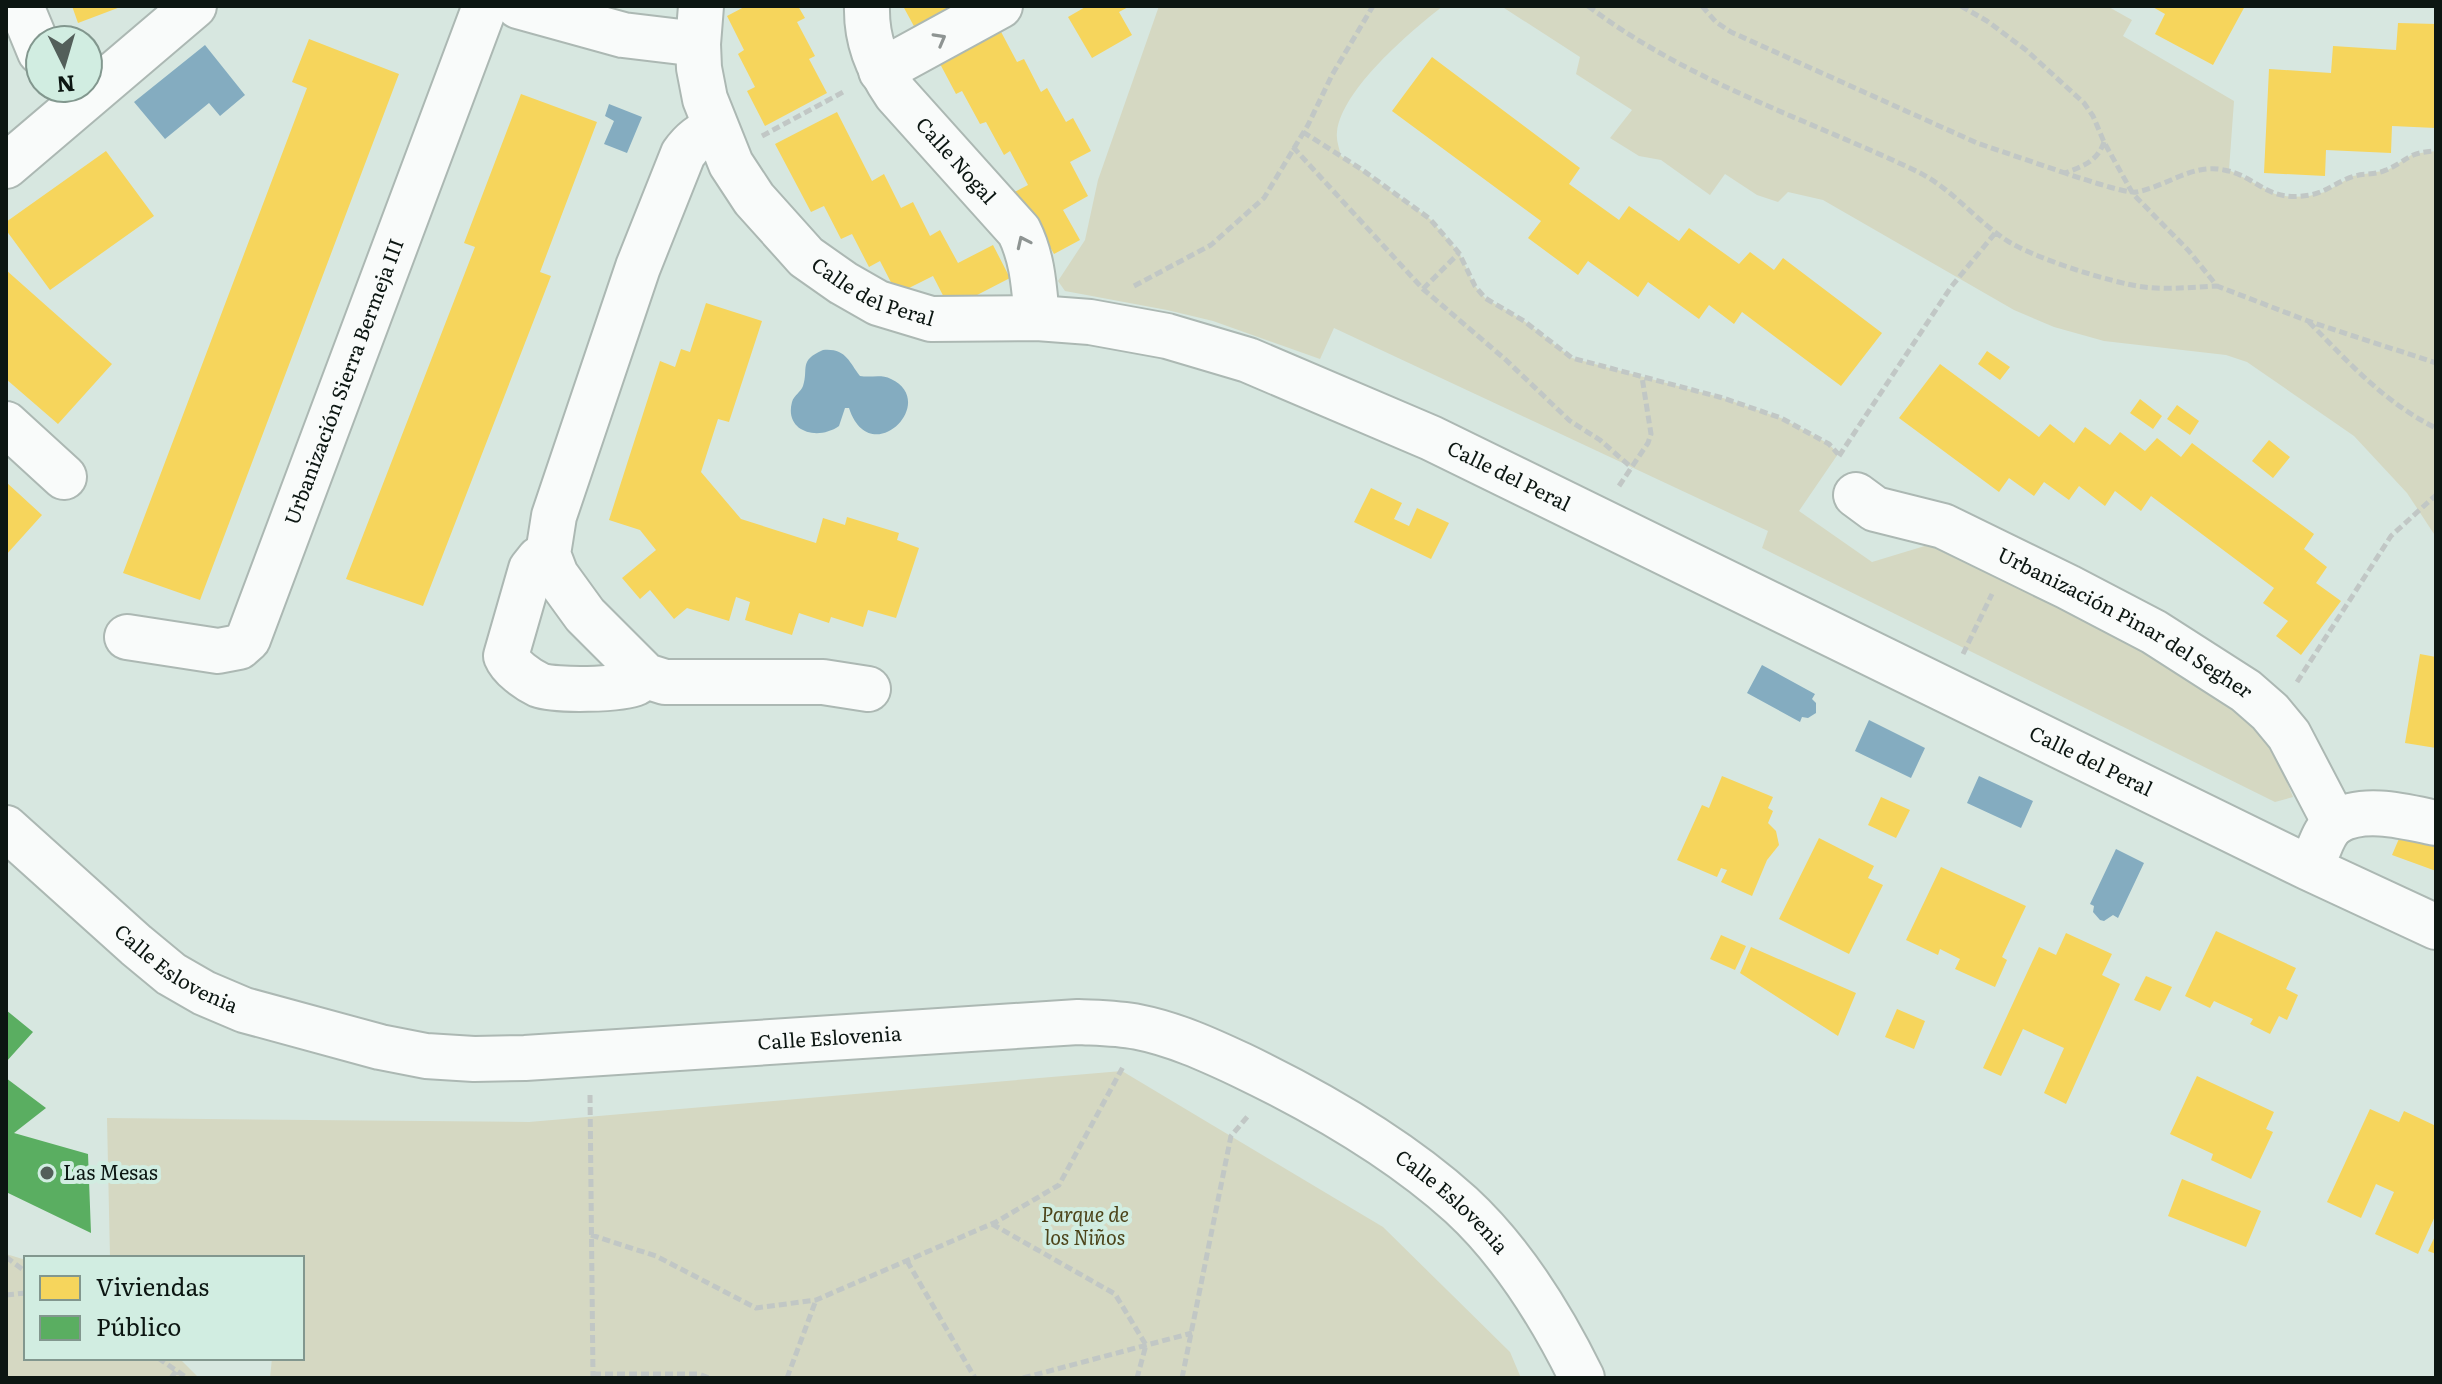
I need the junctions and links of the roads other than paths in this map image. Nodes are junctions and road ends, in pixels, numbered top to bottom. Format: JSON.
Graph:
{"nodes":[{"id":1,"x":194,"y":6,"type":"edge"},
{"id":2,"x":485,"y":6,"type":"edge"},
{"id":3,"x":518,"y":6,"type":"edge"},
{"id":4,"x":867,"y":6,"type":"edge"},
{"id":5,"x":1000,"y":6,"type":"edge"},
{"id":6,"x":699,"y":25,"type":"edge"},
{"id":7,"x":881,"y":71,"type":"junction"},
{"id":8,"x":104,"y":72,"type":"edge"},
{"id":9,"x":63,"y":104,"type":"edge"},
{"id":10,"x":721,"y":142,"type":"junction"},
{"id":11,"x":6,"y":166,"type":"edge"},
{"id":12,"x":1037,"y":318,"type":"junction"},
{"id":13,"x":6,"y":424,"type":"edge"},
{"id":14,"x":64,"y":477,"type":"dead end"},
{"id":15,"x":1856,"y":495,"type":"road end"},
{"id":16,"x":548,"y":554,"type":"junction"},
{"id":17,"x":127,"y":637,"type":"dead end"},
{"id":18,"x":646,"y":676,"type":"junction"},
{"id":19,"x":868,"y":689,"type":"dead end"},
{"id":20,"x":2335,"y":823,"type":"junction"},
{"id":21,"x":2436,"y":823,"type":"edge"},
{"id":22,"x":6,"y":828,"type":"edge"},
{"id":23,"x":2309,"y":868,"type":"junction"},
{"id":24,"x":2436,"y":927,"type":"edge"},
{"id":25,"x":1582,"y":1378,"type":"edge"}],
"edges":[{"from":1,"to":8,"type":"street"},
{"from":2,"to":17,"type":"street","name":"Urbanización Sierra Bermeja III"},
{"from":3,"to":6,"type":"street"},
{"from":4,"to":7,"type":"street","name":"Calle Nogal"},
{"from":7,"to":5,"type":"street","one_way":true},
{"from":6,"to":10,"type":"street","name":"Calle del Peral"},
{"from":12,"to":7,"type":"street","name":"Calle Nogal","one_way":true},
{"from":9,"to":11,"type":"street"},
{"from":10,"to":12,"type":"street","name":"Calle del Peral"},
{"from":10,"to":16,"type":"street"},
{"from":12,"to":23,"type":"street","name":"Calle del Peral"},
{"from":13,"to":14,"type":"street"},
{"from":15,"to":20,"type":"street","name":"Urbanización Pinar del Segher"},
{"from":16,"to":18,"type":"street"},
{"from":16,"to":18,"type":"street"},
{"from":18,"to":19,"type":"street"},
{"from":20,"to":21,"type":"street"},
{"from":20,"to":23,"type":"street"},
{"from":22,"to":25,"type":"street","name":"Calle Eslovenia"},
{"from":23,"to":24,"type":"street","name":"Calle del Peral"}]}
